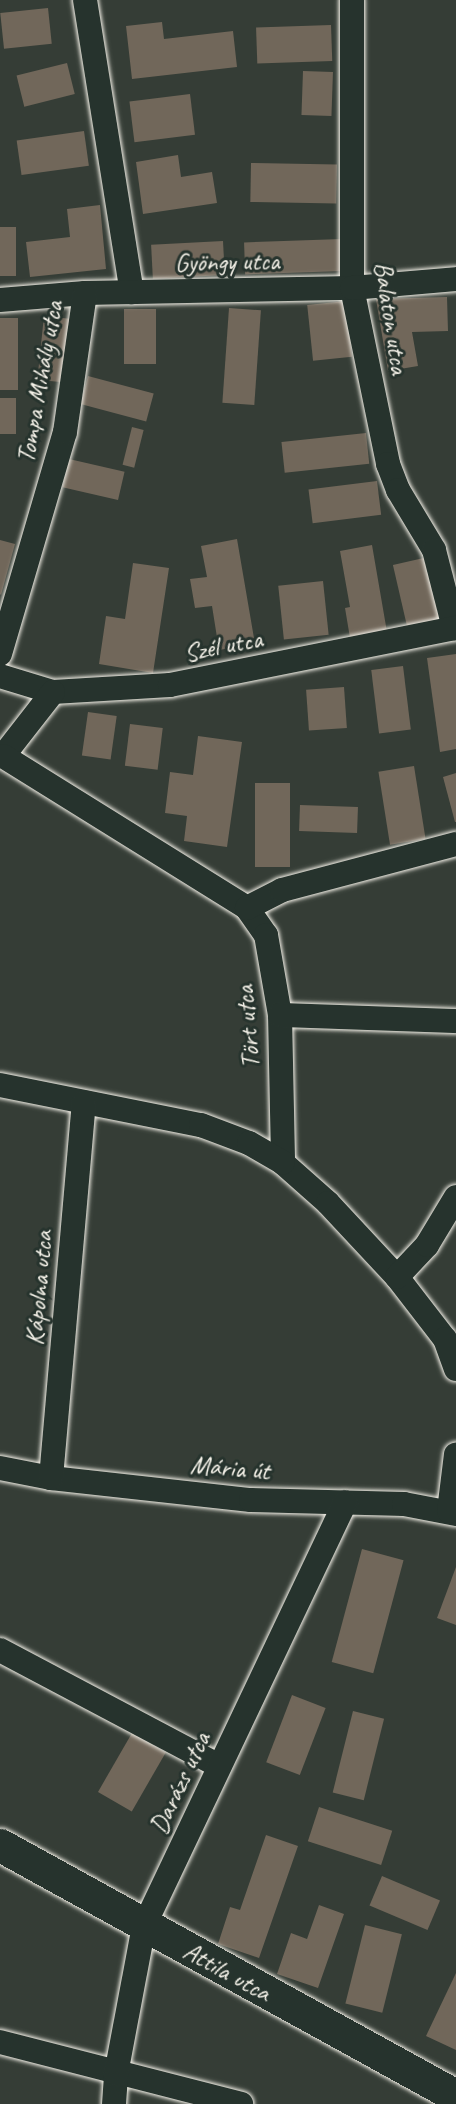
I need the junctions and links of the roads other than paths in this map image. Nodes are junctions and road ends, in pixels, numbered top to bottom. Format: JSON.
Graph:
{"nodes":[{"id":1,"x":85,"y":0,"type":"edge"},
{"id":2,"x":352,"y":0,"type":"edge"},
{"id":3,"x":456,"y":279,"type":"edge"},
{"id":4,"x":352,"y":288,"type":"junction"},
{"id":5,"x":132,"y":292,"type":"junction"},
{"id":6,"x":85,"y":293,"type":"junction"},
{"id":7,"x":0,"y":300,"type":"edge"},
{"id":8,"x":455,"y":628,"type":"edge"},
{"id":9,"x":0,"y":654,"type":"edge"},
{"id":10,"x":0,"y":676,"type":"edge"},
{"id":11,"x":53,"y":692,"type":"junction"},
{"id":12,"x":1,"y":757,"type":"edge"},
{"id":13,"x":456,"y":844,"type":"edge"},
{"id":14,"x":247,"y":908,"type":"junction"},
{"id":15,"x":280,"y":1015,"type":"junction"},
{"id":16,"x":456,"y":1021,"type":"edge"},
{"id":17,"x":0,"y":1085,"type":"edge"},
{"id":18,"x":84,"y":1102,"type":"junction"},
{"id":19,"x":284,"y":1163,"type":"junction"},
{"id":20,"x":456,"y":1197,"type":"edge"},
{"id":21,"x":397,"y":1277,"type":"junction"},
{"id":22,"x":456,"y":1369,"type":"edge"},
{"id":23,"x":456,"y":1454,"type":"edge"},
{"id":24,"x":0,"y":1468,"type":"edge"},
{"id":25,"x":51,"y":1478,"type":"junction"},
{"id":26,"x":345,"y":1502,"type":"junction"},
{"id":27,"x":452,"y":1513,"type":"edge"},
{"id":28,"x":0,"y":1650,"type":"edge"},
{"id":29,"x":219,"y":1766,"type":"junction"},
{"id":30,"x":0,"y":1845,"type":"edge"},
{"id":31,"x":144,"y":1926,"type":"junction"},
{"id":32,"x":0,"y":2042,"type":"edge"},
{"id":33,"x":116,"y":2074,"type":"junction"},
{"id":34,"x":440,"y":2096,"type":"edge"},
{"id":35,"x":114,"y":2104,"type":"edge"},
{"id":36,"x":241,"y":2104,"type":"edge"}],
"edges":[{"from":1,"to":5,"type":"street"},
{"from":2,"to":4,"type":"street","name":"Balaton utca"},
{"from":3,"to":4,"type":"street","name":"Gyöngy utca"},
{"from":4,"to":5,"type":"street","name":"Gyöngy utca"},
{"from":4,"to":8,"type":"street","name":"Balaton utca"},
{"from":5,"to":6,"type":"street","name":"Gyöngy utca"},
{"from":6,"to":7,"type":"street","name":"Gyöngy utca"},
{"from":6,"to":9,"type":"street","name":"Tompa Mihály utca"},
{"from":8,"to":11,"type":"street","name":"Szél utca"},
{"from":10,"to":11,"type":"street","name":"Szél utca"},
{"from":11,"to":12,"type":"street"},
{"from":12,"to":14,"type":"street","name":"Tört utca"},
{"from":13,"to":14,"type":"street"},
{"from":14,"to":15,"type":"street","name":"Tört utca"},
{"from":15,"to":16,"type":"street"},
{"from":15,"to":19,"type":"street","name":"Tört utca"},
{"from":17,"to":18,"type":"street"},
{"from":18,"to":19,"type":"street"},
{"from":18,"to":25,"type":"street","name":"Kápolna utca"},
{"from":19,"to":21,"type":"street"},
{"from":20,"to":21,"type":"street"},
{"from":21,"to":22,"type":"street"},
{"from":23,"to":27,"type":"street"},
{"from":24,"to":25,"type":"street","name":"Mária út"},
{"from":25,"to":26,"type":"street","name":"Mária út"},
{"from":26,"to":27,"type":"street","name":"Mária út"},
{"from":26,"to":29,"type":"street","name":"Darázs utca"},
{"from":28,"to":29,"type":"street"},
{"from":29,"to":31,"type":"street","name":"Darázs utca"},
{"from":30,"to":31,"type":"main road","name":"Attila utca"},
{"from":31,"to":33,"type":"street","name":"Darázs utca"},
{"from":31,"to":34,"type":"main road","name":"Attila utca"},
{"from":32,"to":33,"type":"street"},
{"from":33,"to":35,"type":"street","name":"Darázs utca"},
{"from":33,"to":36,"type":"street"}]}
